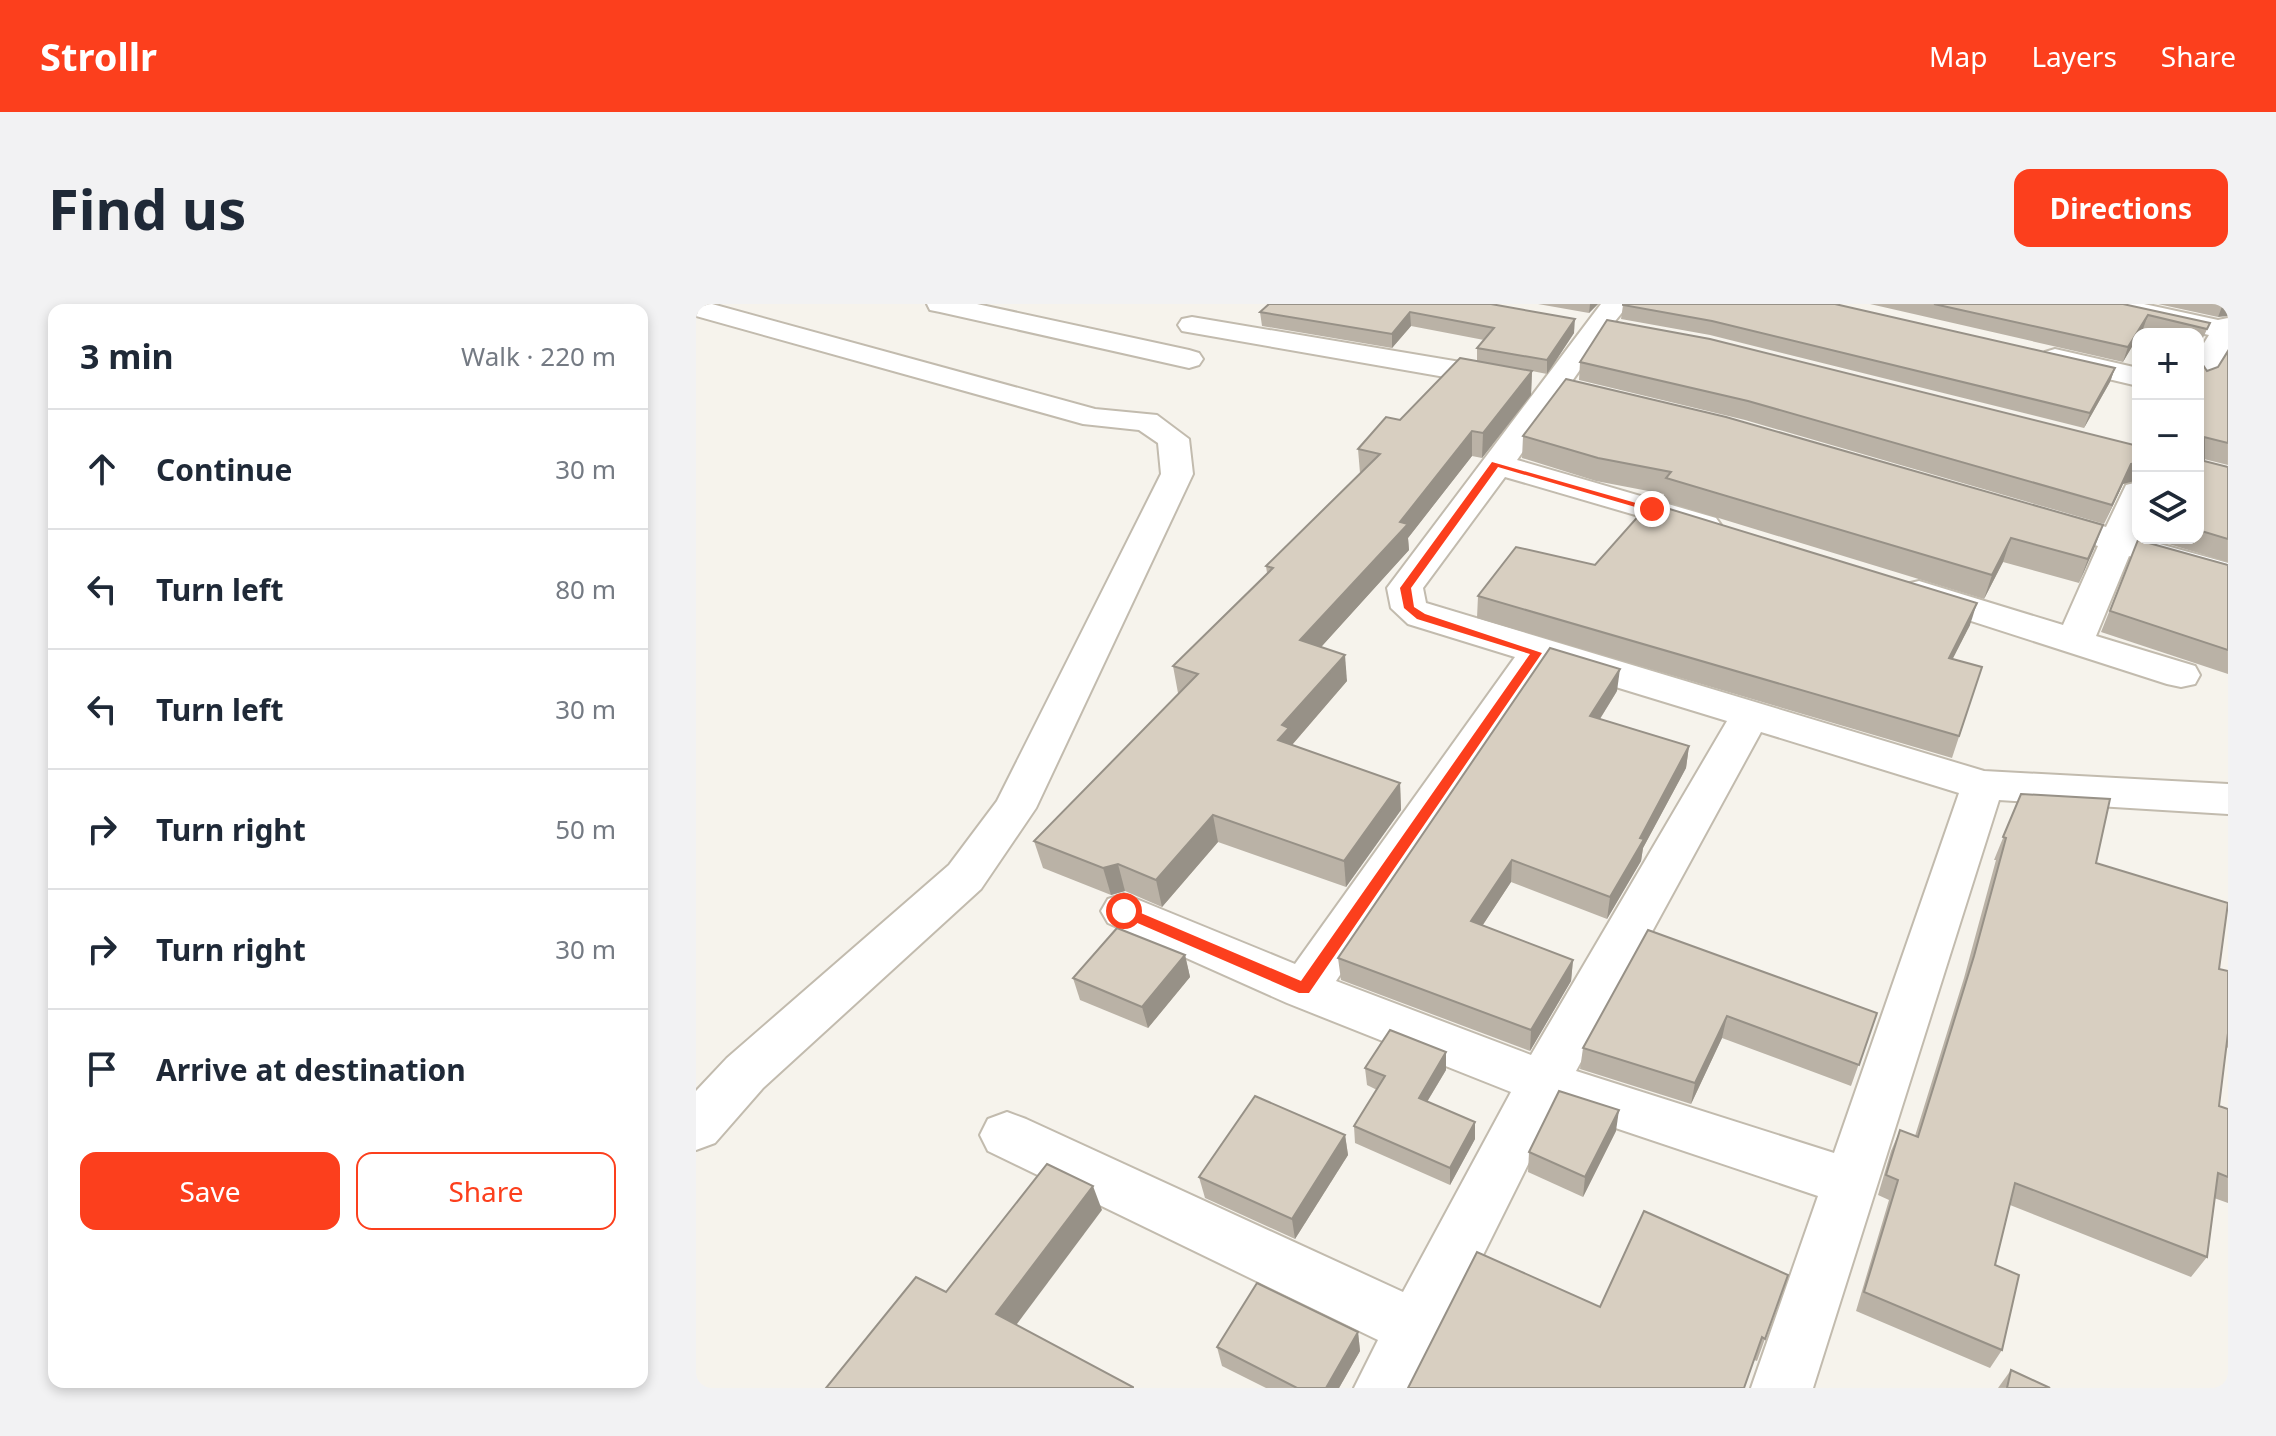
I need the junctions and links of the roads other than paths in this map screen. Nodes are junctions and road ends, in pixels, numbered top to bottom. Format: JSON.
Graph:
{"nodes":[{"id":1,"x":940,"y":304,"type":"edge"},
{"id":2,"x":2107,"y":304,"type":"edge"},
{"id":3,"x":696,"y":308,"type":"edge"},
{"id":4,"x":1193,"y":315,"type":"edge"},
{"id":5,"x":1600,"y":320,"type":"edge"},
{"id":6,"x":2227,"y":329,"type":"edge"},
{"id":7,"x":2033,"y":353,"type":"edge"},
{"id":8,"x":2132,"y":376,"type":"edge"},
{"id":9,"x":2204,"y":386,"type":"edge"},
{"id":10,"x":1571,"y":391,"type":"junction"},
{"id":11,"x":1496,"y":464,"type":"junction"},
{"id":12,"x":2132,"y":505,"type":"edge"},
{"id":13,"x":2008,"y":510,"type":"edge"},
{"id":14,"x":1728,"y":532,"type":"edge"},
{"id":15,"x":2115,"y":540,"type":"junction"},
{"id":16,"x":2228,"y":574,"type":"edge"},
{"id":17,"x":1894,"y":584,"type":"edge"},
{"id":18,"x":2075,"y":641,"type":"junction"},
{"id":19,"x":1537,"y":653,"type":"junction"},
{"id":20,"x":2181,"y":675,"type":"dead end"},
{"id":21,"x":1749,"y":717,"type":"junction"},
{"id":22,"x":1983,"y":785,"type":"junction"},
{"id":23,"x":2228,"y":799,"type":"edge"},
{"id":24,"x":1124,"y":911,"type":"dead end"},
{"id":25,"x":1304,"y":989,"type":"junction"},
{"id":26,"x":1543,"y":1082,"type":"junction"},
{"id":27,"x":696,"y":1127,"type":"edge"},
{"id":28,"x":1007,"y":1135,"type":"dead end"},
{"id":29,"x":1849,"y":1182,"type":"junction"},
{"id":30,"x":1418,"y":1329,"type":"junction"},
{"id":31,"x":1385,"y":1388,"type":"edge"},
{"id":32,"x":1782,"y":1388,"type":"edge"}],
"edges":[{"from":1,"to":4,"type":"street"},
{"from":2,"to":6,"type":"street"},
{"from":3,"to":27,"type":"street"},
{"from":4,"to":10,"type":"street"},
{"from":5,"to":10,"type":"street"},
{"from":6,"to":9,"type":"street"},
{"from":7,"to":8,"type":"street"},
{"from":10,"to":11,"type":"street"},
{"from":11,"to":14,"type":"street"},
{"from":11,"to":19,"type":"street"},
{"from":12,"to":15,"type":"street"},
{"from":13,"to":15,"type":"street"},
{"from":15,"to":16,"type":"street"},
{"from":15,"to":18,"type":"street"},
{"from":17,"to":18,"type":"street"},
{"from":18,"to":20,"type":"street"},
{"from":19,"to":21,"type":"street"},
{"from":19,"to":25,"type":"street"},
{"from":21,"to":22,"type":"street"},
{"from":21,"to":26,"type":"street"},
{"from":22,"to":23,"type":"street"},
{"from":22,"to":29,"type":"street"},
{"from":24,"to":25,"type":"street"},
{"from":25,"to":26,"type":"street"},
{"from":26,"to":29,"type":"street"},
{"from":26,"to":30,"type":"street"},
{"from":28,"to":30,"type":"street"},
{"from":29,"to":32,"type":"street"},
{"from":30,"to":31,"type":"street"}]}
